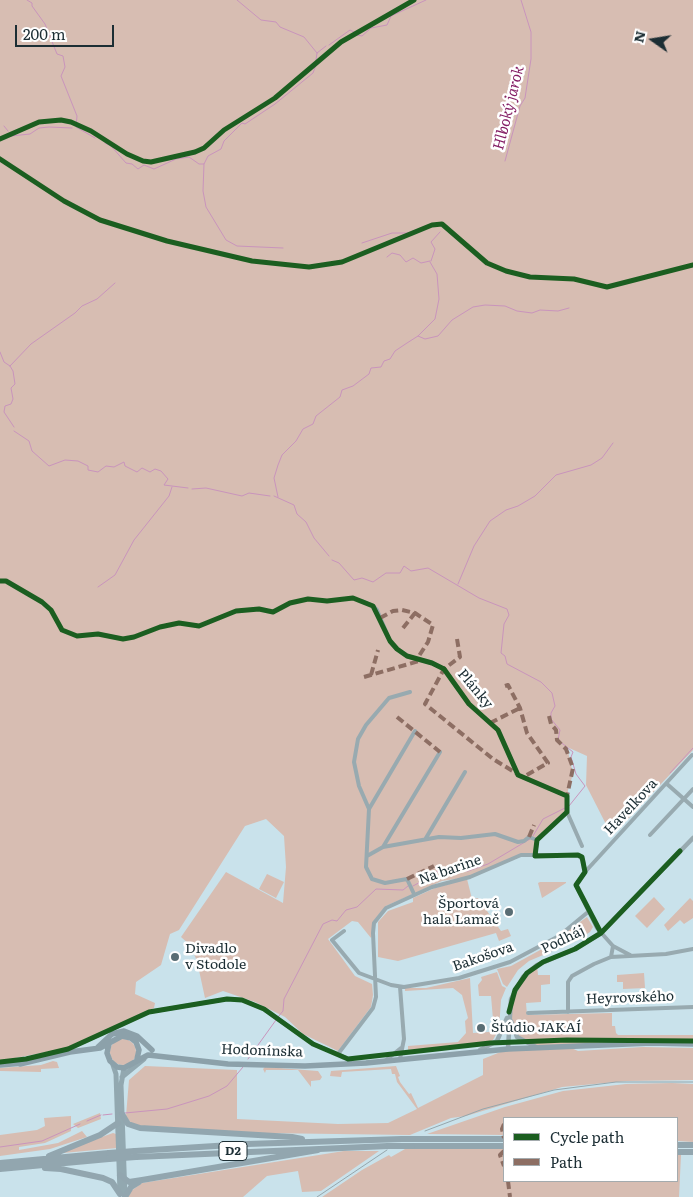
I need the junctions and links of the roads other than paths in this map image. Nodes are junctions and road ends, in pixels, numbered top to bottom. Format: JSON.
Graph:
{"nodes":[{"id":1,"x":362,"y":601,"type":"dead end"},
{"id":2,"x":410,"y":692,"type":"dead end"},
{"id":3,"x":415,"y":731,"type":"dead end"},
{"id":4,"x":440,"y":752,"type":"dead end"},
{"id":5,"x":692,"y":756,"type":"edge"},
{"id":6,"x":465,"y":772,"type":"dead end"},
{"id":7,"x":667,"y":784,"type":"junction"},
{"id":8,"x":693,"y":789,"type":"edge"},
{"id":9,"x":567,"y":796,"type":"dead end"},
{"id":10,"x":684,"y":799,"type":"junction"},
{"id":11,"x":693,"y":807,"type":"edge"},
{"id":12,"x":369,"y":809,"type":"junction"},
{"id":13,"x":650,"y":835,"type":"dead end"},
{"id":14,"x":426,"y":838,"type":"junction"},
{"id":15,"x":533,"y":838,"type":"junction"},
{"id":16,"x":693,"y":838,"type":"edge"},
{"id":17,"x":582,"y":846,"type":"dead end"},
{"id":18,"x":384,"y":847,"type":"junction"},
{"id":19,"x":367,"y":856,"type":"junction"},
{"id":20,"x":535,"y":856,"type":"junction"},
{"id":21,"x":585,"y":872,"type":"junction"},
{"id":22,"x":414,"y":894,"type":"junction"},
{"id":23,"x":588,"y":912,"type":"junction"},
{"id":24,"x":344,"y":931,"type":"dead end"},
{"id":25,"x":601,"y":933,"type":"junction"},
{"id":26,"x":613,"y":946,"type":"junction"},
{"id":27,"x":693,"y":949,"type":"edge"},
{"id":28,"x":630,"y":955,"type":"junction"},
{"id":29,"x":611,"y":957,"type":"junction"},
{"id":30,"x":375,"y":979,"type":"junction"},
{"id":31,"x":400,"y":987,"type":"junction"},
{"id":32,"x":693,"y":1007,"type":"edge"},
{"id":33,"x":509,"y":1012,"type":"junction"},
{"id":34,"x":568,"y":1012,"type":"junction"},
{"id":35,"x":528,"y":1013,"type":"dead end"},
{"id":36,"x":84,"y":1042,"type":"dead end"},
{"id":37,"x":109,"y":1044,"type":"junction"},
{"id":38,"x":693,"y":1044,"type":"edge"},
{"id":39,"x":138,"y":1046,"type":"junction"},
{"id":40,"x":402,"y":1046,"type":"junction"},
{"id":41,"x":541,"y":1048,"type":"junction"},
{"id":42,"x":93,"y":1049,"type":"junction"},
{"id":43,"x":508,"y":1049,"type":"junction"},
{"id":44,"x":478,"y":1051,"type":"junction"},
{"id":45,"x":152,"y":1052,"type":"junction"},
{"id":46,"x":338,"y":1054,"type":"junction"},
{"id":47,"x":108,"y":1057,"type":"junction"},
{"id":48,"x":138,"y":1059,"type":"junction"},
{"id":49,"x":400,"y":1059,"type":"junction"},
{"id":50,"x":385,"y":1061,"type":"junction"},
{"id":51,"x":20,"y":1064,"type":"junction"},
{"id":52,"x":113,"y":1064,"type":"junction"},
{"id":53,"x":350,"y":1064,"type":"junction"},
{"id":54,"x":0,"y":1065,"type":"edge"},
{"id":55,"x":124,"y":1068,"type":"junction"},
{"id":56,"x":121,"y":1080,"type":"junction"},
{"id":57,"x":119,"y":1113,"type":"junction"},
{"id":58,"x":118,"y":1123,"type":"junction"},
{"id":59,"x":308,"y":1141,"type":"junction"},
{"id":60,"x":503,"y":1142,"type":"edge"},
{"id":61,"x":678,"y":1145,"type":"edge"},
{"id":62,"x":693,"y":1146,"type":"edge"},
{"id":63,"x":331,"y":1147,"type":"junction"},
{"id":64,"x":678,"y":1152,"type":"edge"},
{"id":65,"x":693,"y":1152,"type":"edge"},
{"id":66,"x":136,"y":1154,"type":"junction"},
{"id":67,"x":109,"y":1156,"type":"junction"},
{"id":68,"x":41,"y":1159,"type":"junction"},
{"id":69,"x":0,"y":1163,"type":"edge"},
{"id":70,"x":34,"y":1166,"type":"junction"},
{"id":71,"x":0,"y":1169,"type":"edge"},
{"id":72,"x":120,"y":1175,"type":"junction"},
{"id":73,"x":125,"y":1180,"type":"junction"},
{"id":74,"x":142,"y":1180,"type":"junction"},
{"id":75,"x":122,"y":1196,"type":"edge"}],
"edges":[{"from":1,"to":9,"type":"street","name":"Plánky"},
{"from":2,"to":12,"type":"street"},
{"from":3,"to":12,"type":"street"},
{"from":4,"to":18,"type":"street"},
{"from":5,"to":7,"type":"street","name":"Havelkova"},
{"from":6,"to":14,"type":"street"},
{"from":7,"to":10,"type":"street"},
{"from":7,"to":21,"type":"street","name":"Havelkova"},
{"from":8,"to":10,"type":"street"},
{"from":10,"to":11,"type":"street"},
{"from":10,"to":13,"type":"street"},
{"from":12,"to":19,"type":"street"},
{"from":14,"to":15,"type":"street"},
{"from":14,"to":18,"type":"street"},
{"from":15,"to":17,"type":"street"},
{"from":15,"to":20,"type":"street"},
{"from":16,"to":25,"type":"street","name":"Podháj"},
{"from":18,"to":19,"type":"street"},
{"from":19,"to":22,"type":"street"},
{"from":20,"to":21,"type":"street","name":"Na barine"},
{"from":20,"to":22,"type":"street","name":"Na barine"},
{"from":21,"to":23,"type":"street"},
{"from":22,"to":30,"type":"street","name":"Na barine"},
{"from":23,"to":25,"type":"street"},
{"from":23,"to":31,"type":"street","name":"Bakošova"},
{"from":24,"to":30,"type":"street","name":"Bakošova"},
{"from":25,"to":26,"type":"street"},
{"from":25,"to":33,"type":"street","name":"Podháj"},
{"from":26,"to":28,"type":"street"},
{"from":26,"to":29,"type":"street"},
{"from":27,"to":28,"type":"street"},
{"from":28,"to":29,"type":"street"},
{"from":29,"to":34,"type":"street"},
{"from":30,"to":31,"type":"street","name":"Bakošova"},
{"from":30,"to":46,"type":"street","name":"Na barine"},
{"from":31,"to":40,"type":"street"},
{"from":32,"to":34,"type":"street","name":"Heyrovského"},
{"from":33,"to":41,"type":"street"},
{"from":33,"to":43,"type":"street","name":"Podháj"},
{"from":33,"to":44,"type":"street"},
{"from":34,"to":35,"type":"street","name":"Heyrovského"},
{"from":36,"to":46,"type":"street","name":"Hodonínska"},
{"from":37,"to":39,"type":"main road","name":"Hodonínska"},
{"from":37,"to":42,"type":"main road","name":"Hodonínska"},
{"from":37,"to":47,"type":"main road"},
{"from":38,"to":41,"type":"main road","name":"Hodonínska"},
{"from":39,"to":45,"type":"main road","name":"Hodonínska"},
{"from":39,"to":48,"type":"main road"},
{"from":40,"to":49,"type":"street"},
{"from":40,"to":50,"type":"street"},
{"from":41,"to":43,"type":"main road","name":"Hodonínska"},
{"from":42,"to":45,"type":"main road"},
{"from":42,"to":51,"type":"main road","name":"Hodonínska"},
{"from":43,"to":44,"type":"main road","name":"Hodonínska"},
{"from":44,"to":49,"type":"main road","name":"Hodonínska"},
{"from":45,"to":48,"type":"main road"},
{"from":45,"to":53,"type":"main road","name":"Hodonínska"},
{"from":45,"to":56,"type":"main road"},
{"from":46,"to":53,"type":"street","name":"Hodonínska"},
{"from":47,"to":51,"type":"main road","name":"Hodonínska"},
{"from":47,"to":52,"type":"main road"},
{"from":48,"to":55,"type":"main road"},
{"from":49,"to":50,"type":"main road","name":"Hodonínska"},
{"from":50,"to":53,"type":"main road","name":"Hodonínska"},
{"from":51,"to":54,"type":"main road","name":"Hodonínska"},
{"from":52,"to":55,"type":"main road"},
{"from":52,"to":57,"type":"main road"},
{"from":55,"to":56,"type":"main road"},
{"from":56,"to":57,"type":"main road"},
{"from":57,"to":58,"type":"main road"},
{"from":57,"to":59,"type":"highway"},
{"from":57,"to":73,"type":"main road"},
{"from":58,"to":68,"type":"highway"},
{"from":58,"to":72,"type":"main road"},
{"from":59,"to":60,"type":"highway","number":"D2","bridge":true},
{"from":59,"to":66,"type":"highway","number":"D2"},
{"from":60,"to":63,"type":"highway","number":"D2","bridge":true},
{"from":61,"to":62,"type":"highway"},
{"from":63,"to":66,"type":"highway","number":"D2"},
{"from":63,"to":74,"type":"highway"},
{"from":64,"to":65,"type":"highway"},
{"from":66,"to":67,"type":"highway","number":"D2","bridge":true},
{"from":67,"to":68,"type":"highway","number":"D2"},
{"from":67,"to":70,"type":"highway","number":"D2"},
{"from":68,"to":69,"type":"highway","number":"D2"},
{"from":70,"to":71,"type":"highway","number":"D2"},
{"from":70,"to":75,"type":"highway"},
{"from":72,"to":73,"type":"highway"},
{"from":72,"to":75,"type":"main road"},
{"from":73,"to":74,"type":"highway"},
{"from":73,"to":75,"type":"main road"},
{"from":74,"to":75,"type":"highway"}]}
